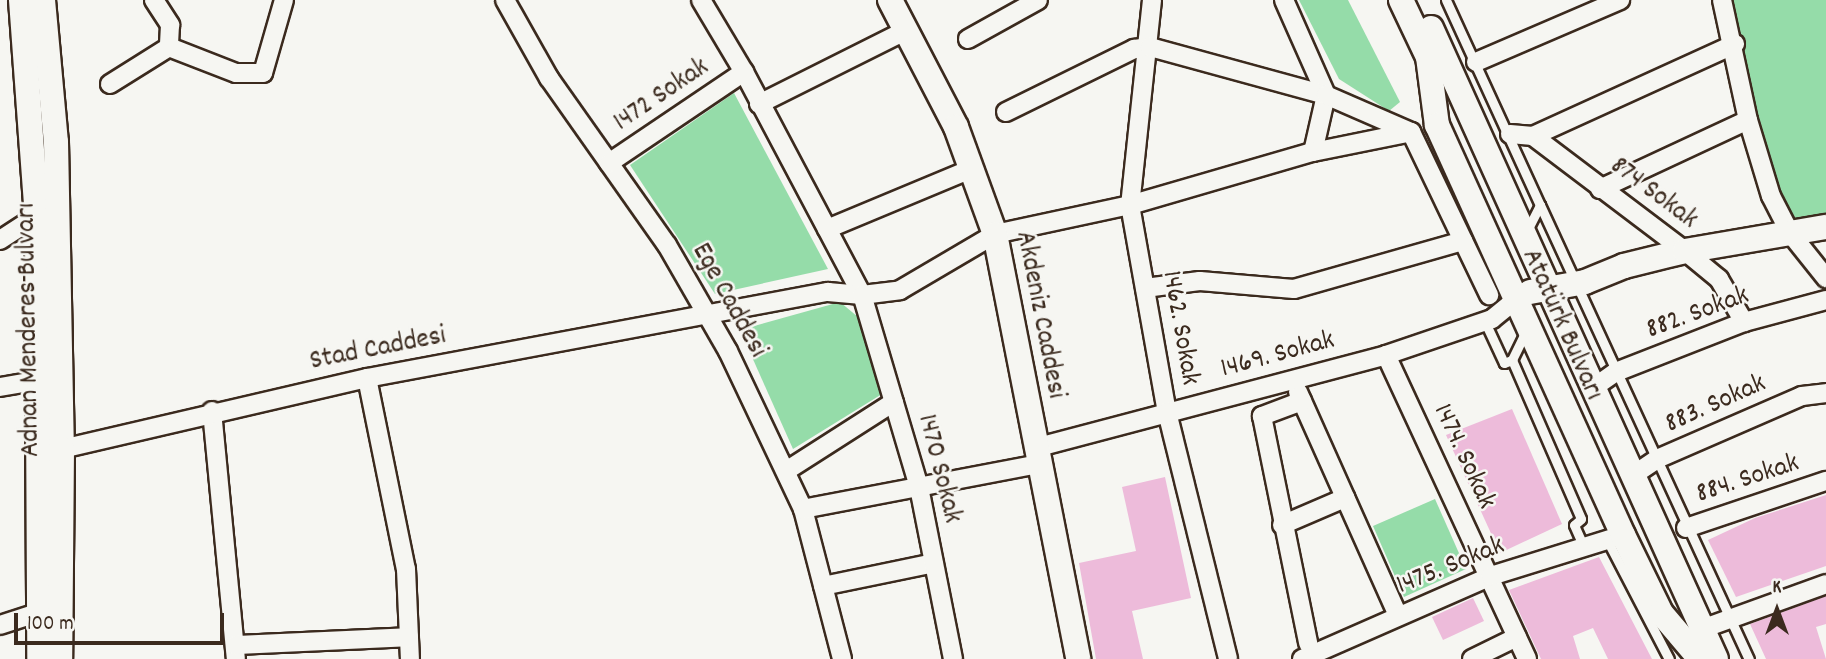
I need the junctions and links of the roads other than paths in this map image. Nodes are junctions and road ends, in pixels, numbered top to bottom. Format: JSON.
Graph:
{"nodes":[{"id":1,"x":21,"y":0,"type":"edge"},
{"id":2,"x":43,"y":0,"type":"edge"},
{"id":3,"x":154,"y":0,"type":"edge"},
{"id":4,"x":284,"y":0,"type":"edge"},
{"id":5,"x":505,"y":0,"type":"edge"},
{"id":6,"x":701,"y":0,"type":"edge"},
{"id":7,"x":890,"y":0,"type":"edge"},
{"id":8,"x":1038,"y":0,"type":"edge"},
{"id":9,"x":1152,"y":0,"type":"edge"},
{"id":10,"x":1284,"y":0,"type":"edge"},
{"id":11,"x":1401,"y":0,"type":"edge"},
{"id":12,"x":1419,"y":0,"type":"edge"},
{"id":13,"x":1446,"y":0,"type":"edge"},
{"id":14,"x":1620,"y":0,"type":"edge"},
{"id":15,"x":1722,"y":0,"type":"edge"},
{"id":16,"x":907,"y":30,"type":"junction"},
{"id":17,"x":968,"y":39,"type":"dead end"},
{"id":18,"x":1735,"y":44,"type":"junction"},
{"id":19,"x":169,"y":47,"type":"junction"},
{"id":20,"x":1150,"y":47,"type":"junction"},
{"id":21,"x":1476,"y":62,"type":"junction"},
{"id":22,"x":744,"y":72,"type":"junction"},
{"id":23,"x":110,"y":84,"type":"dead end"},
{"id":24,"x":1326,"y":94,"type":"junction"},
{"id":25,"x":759,"y":104,"type":"junction"},
{"id":26,"x":1006,"y":112,"type":"dead end"},
{"id":27,"x":1748,"y":120,"type":"junction"},
{"id":28,"x":1411,"y":132,"type":"junction"},
{"id":29,"x":1510,"y":134,"type":"junction"},
{"id":30,"x":1533,"y":136,"type":"junction"},
{"id":31,"x":1313,"y":152,"type":"junction"},
{"id":32,"x":609,"y":163,"type":"junction"},
{"id":33,"x":971,"y":169,"type":"junction"},
{"id":34,"x":1600,"y":189,"type":"junction"},
{"id":35,"x":1130,"y":205,"type":"junction"},
{"id":36,"x":1540,"y":205,"type":"junction"},
{"id":37,"x":37,"y":216,"type":"junction"},
{"id":38,"x":1826,"y":227,"type":"edge"},
{"id":39,"x":827,"y":229,"type":"junction"},
{"id":40,"x":1790,"y":233,"type":"junction"},
{"id":41,"x":995,"y":234,"type":"junction"},
{"id":42,"x":1525,"y":234,"type":"junction"},
{"id":43,"x":0,"y":240,"type":"edge"},
{"id":44,"x":1462,"y":241,"type":"junction"},
{"id":45,"x":1685,"y":251,"type":"junction"},
{"id":46,"x":1826,"y":278,"type":"edge"},
{"id":47,"x":1579,"y":285,"type":"junction"},
{"id":48,"x":1145,"y":288,"type":"junction"},
{"id":49,"x":1545,"y":289,"type":"junction"},
{"id":50,"x":862,"y":295,"type":"junction"},
{"id":51,"x":1489,"y":295,"type":"dead end"},
{"id":52,"x":1826,"y":300,"type":"edge"},
{"id":53,"x":708,"y":315,"type":"junction"},
{"id":54,"x":1524,"y":315,"type":"junction"},
{"id":55,"x":1488,"y":320,"type":"junction"},
{"id":56,"x":1744,"y":322,"type":"junction"},
{"id":57,"x":1564,"y":330,"type":"junction"},
{"id":58,"x":1385,"y":355,"type":"junction"},
{"id":59,"x":1504,"y":363,"type":"junction"},
{"id":60,"x":1616,"y":372,"type":"junction"},
{"id":61,"x":367,"y":378,"type":"junction"},
{"id":62,"x":41,"y":380,"type":"junction"},
{"id":63,"x":1292,"y":380,"type":"junction"},
{"id":64,"x":0,"y":387,"type":"edge"},
{"id":65,"x":1593,"y":388,"type":"junction"},
{"id":66,"x":1826,"y":393,"type":"edge"},
{"id":67,"x":1302,"y":401,"type":"junction"},
{"id":68,"x":894,"y":402,"type":"junction"},
{"id":69,"x":212,"y":411,"type":"junction"},
{"id":70,"x":1167,"y":412,"type":"junction"},
{"id":71,"x":62,"y":449,"type":"junction"},
{"id":72,"x":1036,"y":456,"type":"junction"},
{"id":73,"x":1657,"y":460,"type":"junction"},
{"id":74,"x":786,"y":471,"type":"junction"},
{"id":75,"x":1632,"y":475,"type":"junction"},
{"id":76,"x":1826,"y":481,"type":"edge"},
{"id":77,"x":919,"y":487,"type":"junction"},
{"id":78,"x":1345,"y":498,"type":"junction"},
{"id":79,"x":803,"y":509,"type":"junction"},
{"id":80,"x":1282,"y":525,"type":"junction"},
{"id":81,"x":1686,"y":528,"type":"junction"},
{"id":82,"x":1615,"y":537,"type":"junction"},
{"id":83,"x":1584,"y":547,"type":"junction"},
{"id":84,"x":934,"y":563,"type":"junction"},
{"id":85,"x":1490,"y":576,"type":"junction"},
{"id":86,"x":1826,"y":584,"type":"edge"},
{"id":87,"x":823,"y":586,"type":"junction"},
{"id":88,"x":40,"y":612,"type":"junction"},
{"id":89,"x":1398,"y":616,"type":"junction"},
{"id":90,"x":1732,"y":619,"type":"junction"},
{"id":91,"x":0,"y":625,"type":"edge"},
{"id":92,"x":1702,"y":629,"type":"junction"},
{"id":93,"x":1517,"y":636,"type":"junction"},
{"id":94,"x":409,"y":637,"type":"junction"},
{"id":95,"x":235,"y":652,"type":"edge"},
{"id":96,"x":1314,"y":653,"type":"edge"},
{"id":97,"x":39,"y":659,"type":"edge"},
{"id":98,"x":60,"y":659,"type":"edge"},
{"id":99,"x":410,"y":659,"type":"edge"},
{"id":100,"x":842,"y":659,"type":"edge"},
{"id":101,"x":953,"y":659,"type":"edge"},
{"id":102,"x":1078,"y":659,"type":"edge"},
{"id":103,"x":1228,"y":659,"type":"edge"},
{"id":104,"x":1472,"y":659,"type":"edge"},
{"id":105,"x":1527,"y":659,"type":"edge"},
{"id":106,"x":1669,"y":659,"type":"edge"},
{"id":107,"x":1700,"y":659,"type":"edge"},
{"id":108,"x":1716,"y":659,"type":"edge"},
{"id":109,"x":1749,"y":659,"type":"edge"}],
"edges":[{"from":1,"to":37,"type":"main road","name":"Adnan Menderes Bulvarı"},
{"from":2,"to":71,"type":"main road","name":"Adnan Menderes Bulvarı"},
{"from":3,"to":19,"type":"street"},
{"from":4,"to":19,"type":"street"},
{"from":5,"to":32,"type":"street","name":"Ege Caddesi"},
{"from":6,"to":22,"type":"street","name":"1470 Sokak"},
{"from":7,"to":16,"type":"main road","name":"Akdeniz Caddesi"},
{"from":8,"to":17,"type":"street"},
{"from":9,"to":20,"type":"street","name":"1462. Sokak"},
{"from":10,"to":24,"type":"street"},
{"from":11,"to":54,"type":"main road","name":"Atatürk Bulvarı"},
{"from":12,"to":42,"type":"main road","name":"Atatürk Bulvarı"},
{"from":13,"to":21,"type":"lane"},
{"from":14,"to":21,"type":"street"},
{"from":15,"to":18,"type":"street"},
{"from":16,"to":25,"type":"street"},
{"from":16,"to":33,"type":"main road","name":"Akdeniz Caddesi"},
{"from":18,"to":27,"type":"street"},
{"from":18,"to":30,"type":"street"},
{"from":19,"to":23,"type":"street"},
{"from":20,"to":24,"type":"street"},
{"from":20,"to":26,"type":"street"},
{"from":20,"to":35,"type":"street","name":"1462. Sokak"},
{"from":21,"to":29,"type":"lane"},
{"from":22,"to":25,"type":"street","name":"1470 Sokak"},
{"from":22,"to":32,"type":"street","name":"1472 Sokak"},
{"from":24,"to":28,"type":"street"},
{"from":24,"to":31,"type":"street"},
{"from":25,"to":39,"type":"street","name":"1470 Sokak"},
{"from":27,"to":34,"type":"street"},
{"from":27,"to":40,"type":"street"},
{"from":28,"to":31,"type":"street"},
{"from":28,"to":44,"type":"street"},
{"from":29,"to":30,"type":"street"},
{"from":29,"to":36,"type":"lane"},
{"from":30,"to":34,"type":"street","name":"874 Sokak"},
{"from":31,"to":35,"type":"street"},
{"from":32,"to":53,"type":"street","name":"Ege Caddesi"},
{"from":33,"to":39,"type":"street"},
{"from":33,"to":41,"type":"main road","name":"Akdeniz Caddesi"},
{"from":34,"to":45,"type":"street","name":"874 Sokak"},
{"from":35,"to":41,"type":"street"},
{"from":35,"to":48,"type":"street","name":"1462. Sokak"},
{"from":36,"to":42,"type":"lane"},
{"from":36,"to":47,"type":"lane"},
{"from":37,"to":43,"type":"street"},
{"from":37,"to":62,"type":"main road","name":"Adnan Menderes Bulvarı"},
{"from":38,"to":40,"type":"main road"},
{"from":39,"to":50,"type":"street","name":"1470 Sokak"},
{"from":40,"to":45,"type":"main road"},
{"from":40,"to":46,"type":"street"},
{"from":41,"to":50,"type":"street"},
{"from":41,"to":72,"type":"main road","name":"Akdeniz Caddesi"},
{"from":42,"to":49,"type":"main road","name":"Atatürk Bulvarı"},
{"from":44,"to":48,"type":"street"},
{"from":44,"to":51,"type":"street"},
{"from":45,"to":47,"type":"main road"},
{"from":45,"to":56,"type":"street","name":"874 Sokak"},
{"from":47,"to":49,"type":"main road"},
{"from":47,"to":57,"type":"main road"},
{"from":47,"to":60,"type":"lane"},
{"from":48,"to":70,"type":"street","name":"1462. Sokak"},
{"from":49,"to":54,"type":"main road"},
{"from":49,"to":57,"type":"main road","name":"Atatürk Bulvarı"},
{"from":50,"to":53,"type":"street","name":"Stad Caddesi"},
{"from":50,"to":68,"type":"street","name":"1470 Sokak"},
{"from":52,"to":56,"type":"street","name":"882. Sokak"},
{"from":53,"to":61,"type":"street","name":"Stad Caddesi"},
{"from":53,"to":74,"type":"street","name":"Ege Caddesi"},
{"from":54,"to":55,"type":"street","name":"1469. Sokak"},
{"from":54,"to":59,"type":"lane"},
{"from":54,"to":82,"type":"main road","name":"Atatürk Bulvarı"},
{"from":55,"to":58,"type":"street","name":"1469. Sokak"},
{"from":55,"to":59,"type":"lane"},
{"from":56,"to":60,"type":"street","name":"882. Sokak"},
{"from":57,"to":65,"type":"main road","name":"Atatürk Bulvarı"},
{"from":58,"to":63,"type":"street","name":"1469. Sokak"},
{"from":58,"to":85,"type":"street","name":"1474. Sokak"},
{"from":59,"to":83,"type":"lane"},
{"from":60,"to":65,"type":"street","name":"882. Sokak"},
{"from":60,"to":73,"type":"lane"},
{"from":61,"to":69,"type":"street","name":"Stad Caddesi"},
{"from":61,"to":94,"type":"street"},
{"from":62,"to":64,"type":"street"},
{"from":62,"to":88,"type":"main road","name":"Adnan Menderes Bulvarı"},
{"from":63,"to":67,"type":"street"},
{"from":63,"to":70,"type":"street","name":"1469. Sokak"},
{"from":65,"to":75,"type":"main road","name":"Atatürk Bulvarı"},
{"from":66,"to":73,"type":"street","name":"883. Sokak"},
{"from":67,"to":78,"type":"street"},
{"from":67,"to":80,"type":"street"},
{"from":68,"to":74,"type":"street"},
{"from":68,"to":77,"type":"street","name":"1470 Sokak"},
{"from":69,"to":71,"type":"street","name":"Stad Caddesi"},
{"from":69,"to":95,"type":"street"},
{"from":70,"to":72,"type":"street","name":"1469. Sokak"},
{"from":70,"to":103,"type":"street","name":"1462. Sokak"},
{"from":71,"to":98,"type":"main road","name":"Adnan Menderes Bulvarı"},
{"from":72,"to":77,"type":"street","name":"1469. Sokak"},
{"from":72,"to":102,"type":"main road","name":"Akdeniz Caddesi"},
{"from":73,"to":75,"type":"street","name":"883. Sokak"},
{"from":73,"to":81,"type":"lane"},
{"from":74,"to":79,"type":"street","name":"Ege Caddesi"},
{"from":75,"to":92,"type":"main road","name":"Atatürk Bulvarı"},
{"from":76,"to":81,"type":"street","name":"884. Sokak"},
{"from":77,"to":79,"type":"street","name":"1469. Sokak"},
{"from":77,"to":84,"type":"street","name":"1470 Sokak"},
{"from":78,"to":80,"type":"street"},
{"from":78,"to":89,"type":"street"},
{"from":79,"to":87,"type":"street","name":"Ege Caddesi"},
{"from":80,"to":96,"type":"street"},
{"from":81,"to":90,"type":"lane"},
{"from":82,"to":83,"type":"street","name":"1475. Sokak"},
{"from":82,"to":106,"type":"lane"},
{"from":82,"to":107,"type":"main road","name":"Atatürk Bulvarı"},
{"from":83,"to":85,"type":"street","name":"1475. Sokak"},
{"from":84,"to":87,"type":"street"},
{"from":84,"to":101,"type":"street","name":"1470 Sokak"},
{"from":85,"to":89,"type":"street","name":"1475. Sokak"},
{"from":85,"to":93,"type":"street","name":"1474. Sokak"},
{"from":86,"to":90,"type":"street"},
{"from":87,"to":100,"type":"street","name":"Ege Caddesi"},
{"from":88,"to":91,"type":"street"},
{"from":88,"to":97,"type":"main road","name":"Adnan Menderes Bulvarı"},
{"from":89,"to":96,"type":"street","name":"1475. Sokak"},
{"from":90,"to":92,"type":"street"},
{"from":90,"to":109,"type":"lane"},
{"from":92,"to":108,"type":"main road","name":"Atatürk Bulvarı"},
{"from":93,"to":104,"type":"street"},
{"from":93,"to":105,"type":"street","name":"1474. Sokak"},
{"from":94,"to":95,"type":"street"},
{"from":94,"to":99,"type":"street"}]}
